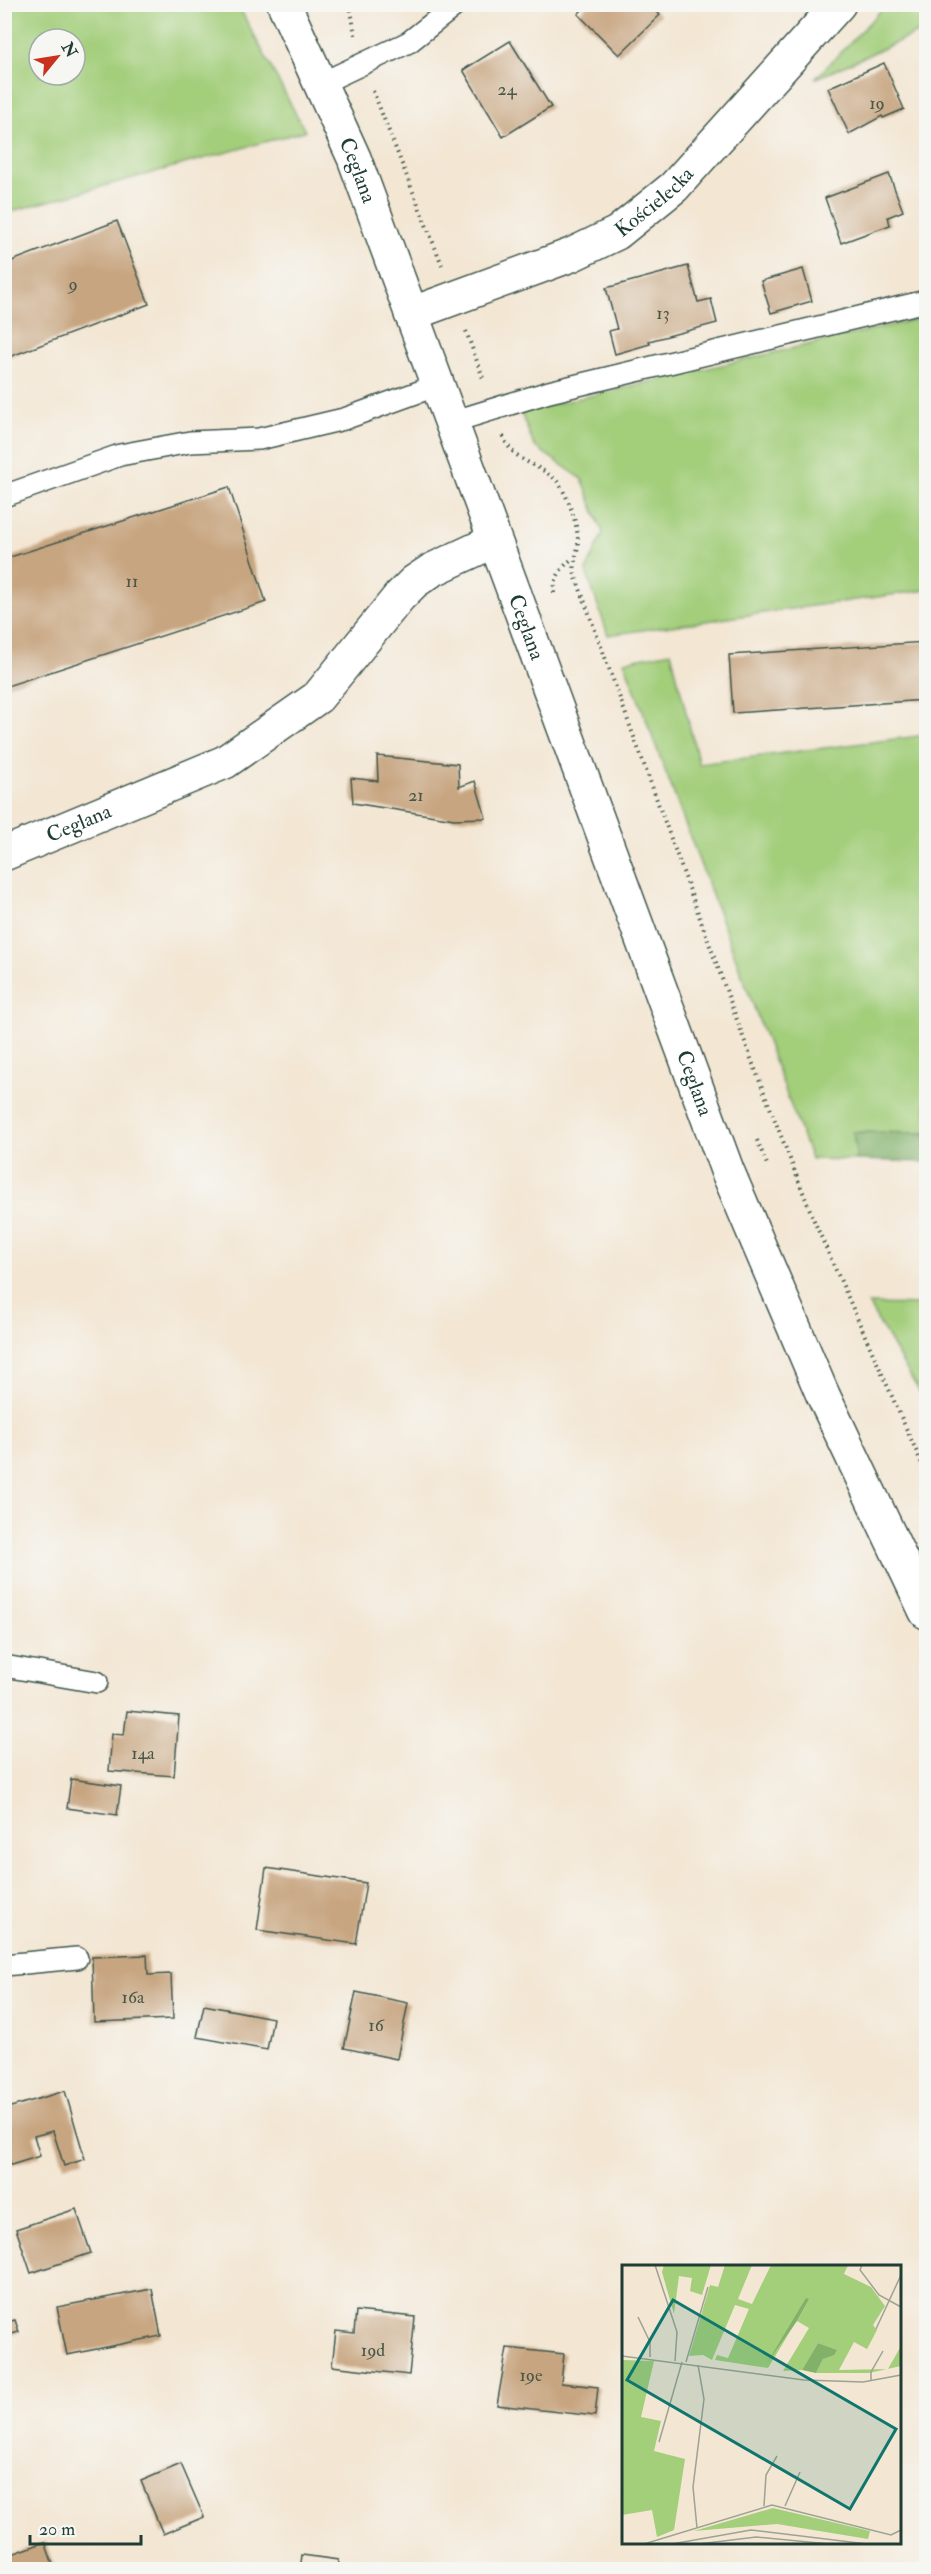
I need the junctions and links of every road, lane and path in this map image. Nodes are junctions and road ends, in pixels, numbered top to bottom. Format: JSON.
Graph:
{"nodes":[{"id":1,"x":284,"y":4,"type":"edge"},
{"id":2,"x":457,"y":4,"type":"edge"},
{"id":3,"x":839,"y":4,"type":"edge"},
{"id":4,"x":361,"y":65,"type":"junction"},
{"id":5,"x":322,"y":83,"type":"junction"},
{"id":6,"x":454,"y":297,"type":"junction"},
{"id":7,"x":927,"y":301,"type":"edge"},
{"id":8,"x":411,"y":314,"type":"junction"},
{"id":9,"x":438,"y":385,"type":"junction"},
{"id":10,"x":494,"y":408,"type":"junction"},
{"id":11,"x":452,"y":422,"type":"junction"},
{"id":12,"x":4,"y":496,"type":"edge"},
{"id":13,"x":494,"y":541,"type":"junction"},
{"id":14,"x":573,"y":559,"type":"junction"},
{"id":15,"x":554,"y":596,"type":"dead end"},
{"id":16,"x":4,"y":854,"type":"edge"},
{"id":17,"x":755,"y":1134,"type":"dead end"},
{"id":18,"x":772,"y":1178,"type":"dead end"},
{"id":19,"x":927,"y":1473,"type":"edge"},
{"id":20,"x":927,"y":1612,"type":"edge"},
{"id":21,"x":4,"y":1666,"type":"edge"},
{"id":22,"x":97,"y":1682,"type":"dead end"},
{"id":23,"x":77,"y":1958,"type":"dead end"},
{"id":24,"x":4,"y":1965,"type":"edge"}],
"edges":[{"from":1,"to":5,"type":"street","name":"Ceglana"},
{"from":2,"to":4,"type":"lane"},
{"from":3,"to":6,"type":"street","name":"Kościelecka"},
{"from":4,"to":5,"type":"lane"},
{"from":4,"to":6,"type":"path"},
{"from":5,"to":8,"type":"street","name":"Ceglana"},
{"from":6,"to":8,"type":"street","name":"Kościelecka"},
{"from":6,"to":10,"type":"path"},
{"from":7,"to":10,"type":"lane"},
{"from":8,"to":9,"type":"street","name":"Ceglana"},
{"from":9,"to":11,"type":"street","name":"Ceglana"},
{"from":9,"to":12,"type":"lane"},
{"from":10,"to":11,"type":"lane"},
{"from":10,"to":14,"type":"path"},
{"from":11,"to":13,"type":"street","name":"Ceglana"},
{"from":13,"to":16,"type":"street","name":"Ceglana"},
{"from":13,"to":20,"type":"street","name":"Ceglana"},
{"from":14,"to":15,"type":"path"},
{"from":14,"to":19,"type":"path"},
{"from":17,"to":18,"type":"path"},
{"from":21,"to":22,"type":"lane"},
{"from":23,"to":24,"type":"lane"}]}
